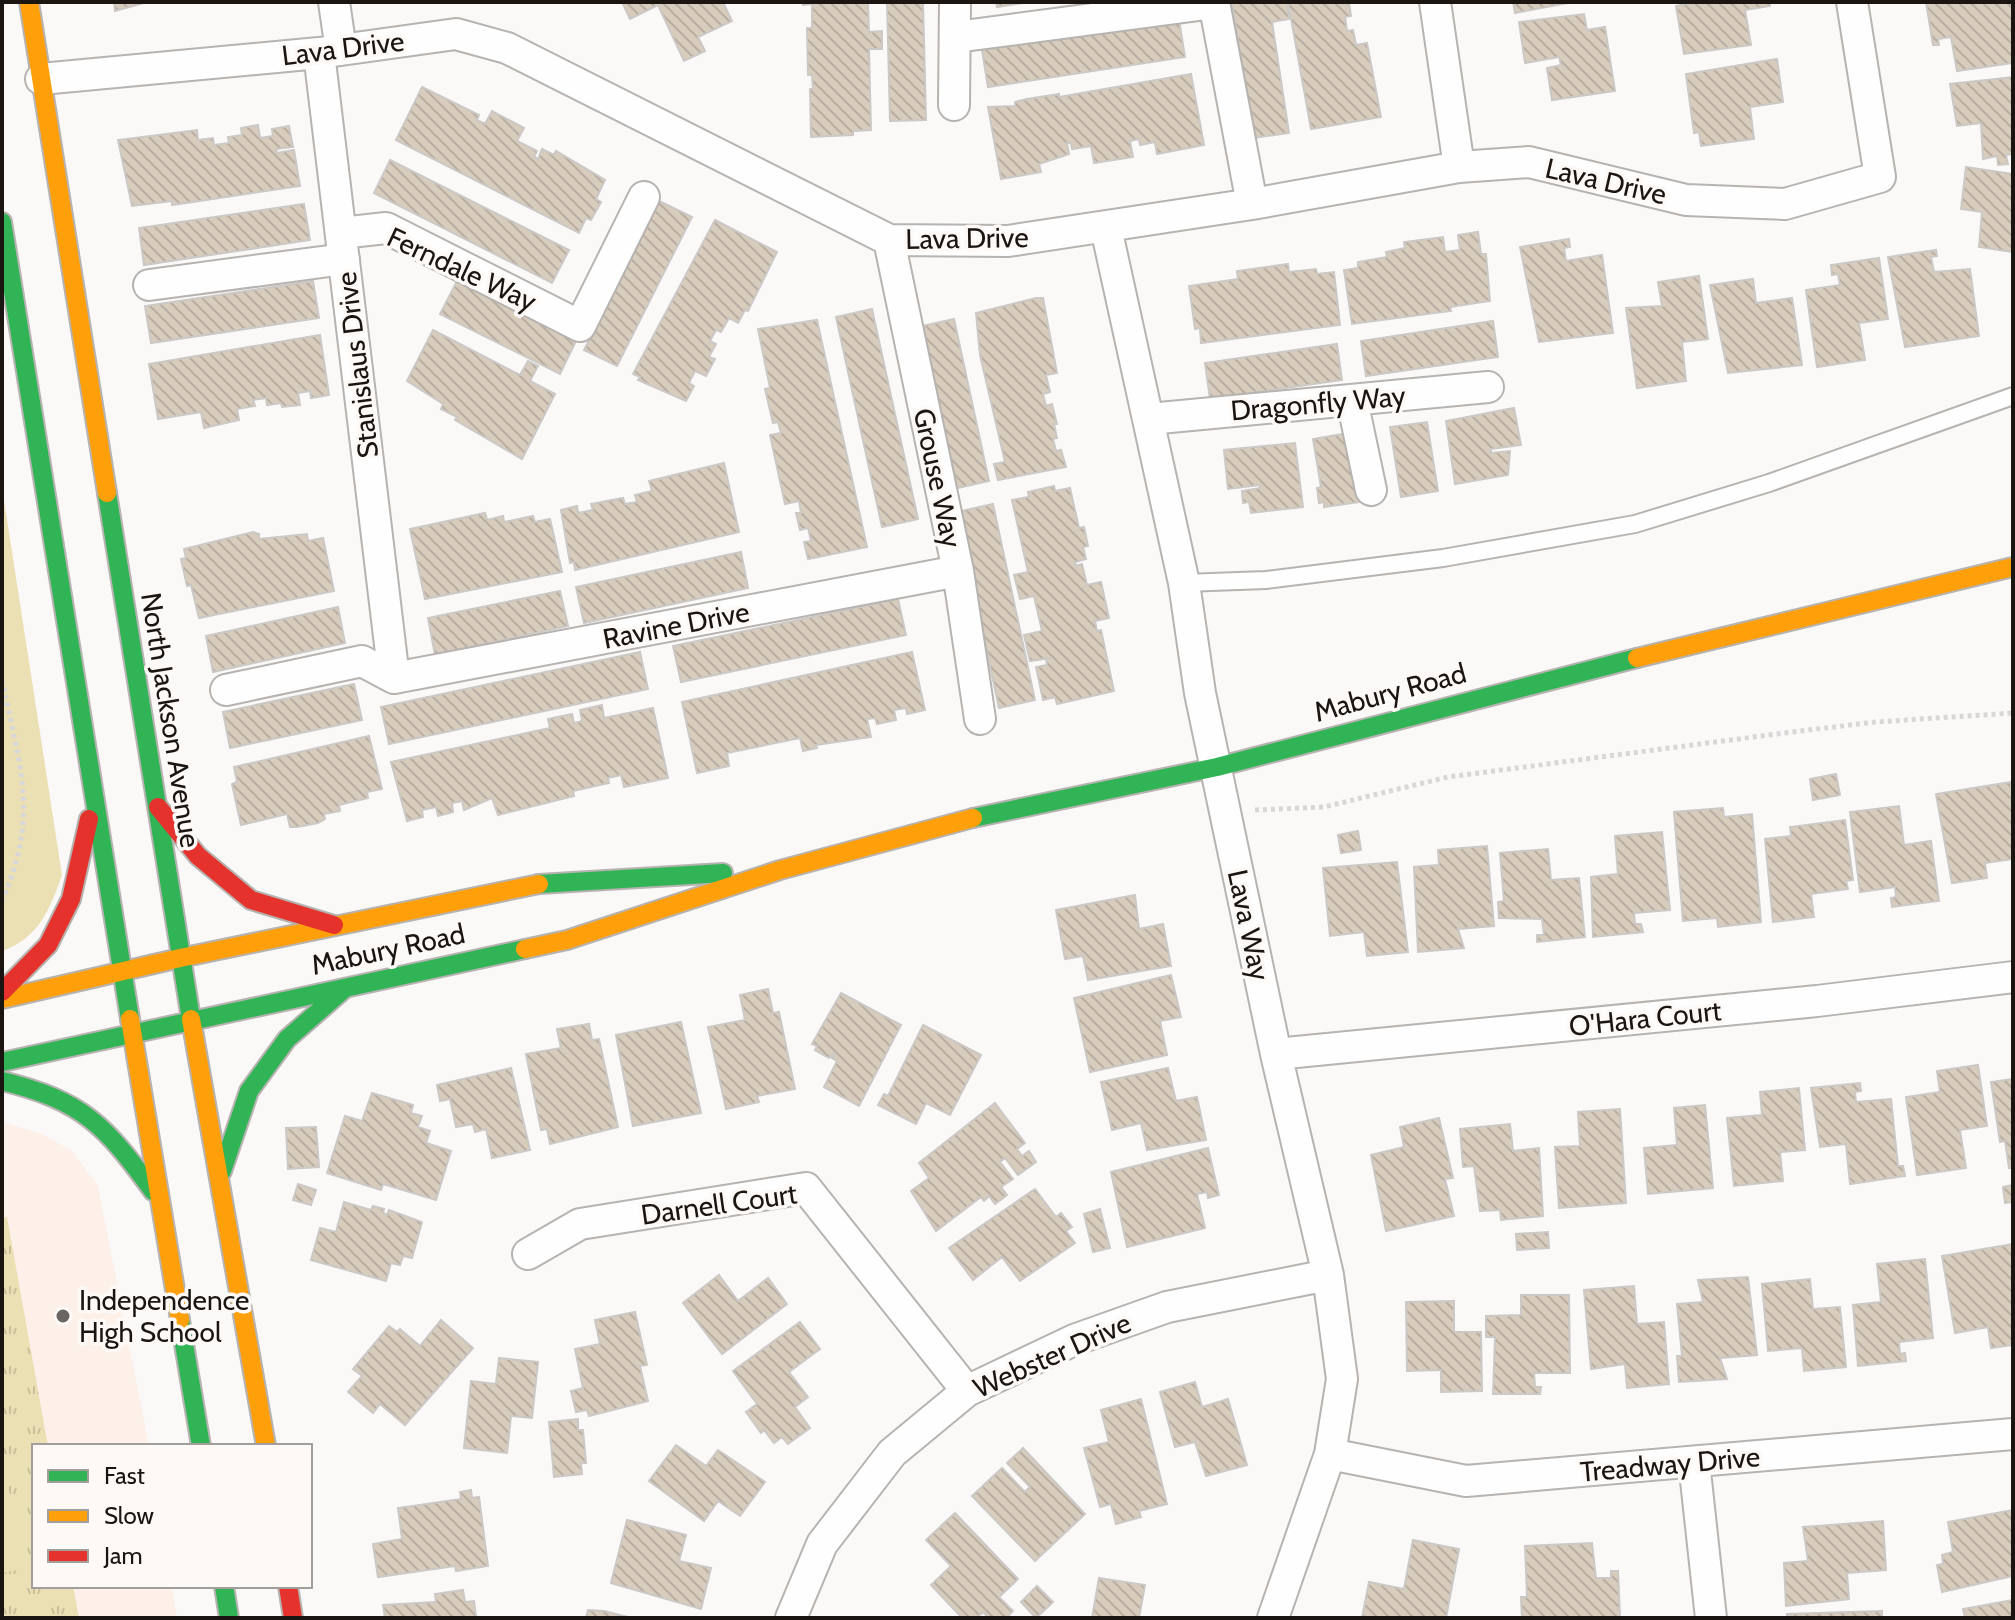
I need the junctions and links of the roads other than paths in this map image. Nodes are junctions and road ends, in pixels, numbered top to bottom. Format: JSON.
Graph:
{"nodes":[{"id":1,"x":29,"y":2,"type":"edge"},
{"id":2,"x":334,"y":2,"type":"edge"},
{"id":3,"x":955,"y":2,"type":"edge"},
{"id":4,"x":1435,"y":2,"type":"edge"},
{"id":5,"x":1852,"y":2,"type":"edge"},
{"id":6,"x":1214,"y":3,"type":"edge"},
{"id":7,"x":956,"y":37,"type":"junction"},
{"id":8,"x":330,"y":51,"type":"junction"},
{"id":9,"x":41,"y":79,"type":"junction"},
{"id":10,"x":954,"y":105,"type":"dead end"},
{"id":11,"x":1459,"y":167,"type":"junction"},
{"id":12,"x":644,"y":197,"type":"dead end"},
{"id":13,"x":1252,"y":204,"type":"junction"},
{"id":14,"x":2,"y":222,"type":"edge"},
{"id":15,"x":1106,"y":228,"type":"junction"},
{"id":16,"x":889,"y":240,"type":"junction"},
{"id":17,"x":342,"y":246,"type":"junction"},
{"id":18,"x":149,"y":285,"type":"dead end"},
{"id":19,"x":1488,"y":387,"type":"dead end"},
{"id":20,"x":2013,"y":396,"type":"edge"},
{"id":21,"x":1352,"y":400,"type":"junction"},
{"id":22,"x":1149,"y":419,"type":"junction"},
{"id":23,"x":1371,"y":490,"type":"dead end"},
{"id":24,"x":2013,"y":567,"type":"edge"},
{"id":25,"x":958,"y":571,"type":"junction"},
{"id":26,"x":1184,"y":583,"type":"junction"},
{"id":27,"x":394,"y":678,"type":"junction"},
{"id":28,"x":226,"y":690,"type":"dead end"},
{"id":29,"x":980,"y":719,"type":"dead end"},
{"id":30,"x":1217,"y":767,"type":"junction"},
{"id":31,"x":94,"y":797,"type":"junction"},
{"id":32,"x":157,"y":805,"type":"junction"},
{"id":33,"x":780,"y":870,"type":"junction"},
{"id":34,"x":340,"y":927,"type":"junction"},
{"id":35,"x":180,"y":958,"type":"junction"},
{"id":36,"x":124,"y":971,"type":"junction"},
{"id":37,"x":2013,"y":977,"type":"edge"},
{"id":38,"x":348,"y":986,"type":"junction"},
{"id":39,"x":2,"y":992,"type":"edge"},
{"id":40,"x":2,"y":999,"type":"edge"},
{"id":41,"x":192,"y":1020,"type":"junction"},
{"id":42,"x":130,"y":1033,"type":"junction"},
{"id":43,"x":1276,"y":1054,"type":"junction"},
{"id":44,"x":2,"y":1062,"type":"edge"},
{"id":45,"x":2,"y":1081,"type":"edge"},
{"id":46,"x":220,"y":1177,"type":"junction"},
{"id":47,"x":159,"y":1200,"type":"junction"},
{"id":48,"x":528,"y":1254,"type":"dead end"},
{"id":49,"x":1328,"y":1275,"type":"junction"},
{"id":50,"x":967,"y":1391,"type":"junction"},
{"id":51,"x":2013,"y":1434,"type":"edge"},
{"id":52,"x":201,"y":1444,"type":"edge"},
{"id":53,"x":266,"y":1444,"type":"edge"},
{"id":54,"x":1330,"y":1454,"type":"junction"},
{"id":55,"x":1694,"y":1462,"type":"junction"},
{"id":56,"x":224,"y":1588,"type":"edge"},
{"id":57,"x":288,"y":1588,"type":"edge"},
{"id":58,"x":229,"y":1618,"type":"edge"},
{"id":59,"x":293,"y":1618,"type":"edge"},
{"id":60,"x":791,"y":1618,"type":"edge"},
{"id":61,"x":1273,"y":1618,"type":"edge"},
{"id":62,"x":1711,"y":1618,"type":"edge"}],
"edges":[{"from":1,"to":9,"type":"main road","name":"North Jackson Avenue"},
{"from":2,"to":8,"type":"street","name":"Stanislaus Drive"},
{"from":3,"to":7,"type":"street"},
{"from":4,"to":11,"type":"street"},
{"from":5,"to":11,"type":"street","name":"Lava Drive"},
{"from":6,"to":7,"type":"street"},
{"from":6,"to":13,"type":"street"},
{"from":7,"to":10,"type":"street"},
{"from":8,"to":9,"type":"street","name":"Lava Drive"},
{"from":8,"to":16,"type":"street","name":"Lava Drive"},
{"from":8,"to":17,"type":"street","name":"Stanislaus Drive"},
{"from":9,"to":32,"type":"main road","name":"North Jackson Avenue"},
{"from":11,"to":13,"type":"street","name":"Lava Drive"},
{"from":12,"to":17,"type":"street","name":"Ferndale Way"},
{"from":13,"to":15,"type":"street","name":"Lava Drive"},
{"from":14,"to":31,"type":"main road"},
{"from":15,"to":16,"type":"street","name":"Lava Drive"},
{"from":15,"to":22,"type":"street","name":"Lava Way"},
{"from":16,"to":25,"type":"street","name":"Grouse Way"},
{"from":17,"to":18,"type":"street","name":"Ferndale Way"},
{"from":17,"to":27,"type":"street","name":"Stanislaus Drive"},
{"from":19,"to":21,"type":"street","name":"Dragonfly Way"},
{"from":20,"to":26,"type":"lane"},
{"from":21,"to":22,"type":"street","name":"Dragonfly Way"},
{"from":21,"to":23,"type":"street"},
{"from":22,"to":26,"type":"street","name":"Lava Way"},
{"from":24,"to":30,"type":"main road","name":"Mabury Road"},
{"from":25,"to":27,"type":"street","name":"Ravine Drive"},
{"from":25,"to":29,"type":"street","name":"Grouse Way"},
{"from":26,"to":30,"type":"street","name":"Lava Way"},
{"from":27,"to":28,"type":"street"},
{"from":30,"to":33,"type":"main road","name":"Mabury Road"},
{"from":30,"to":43,"type":"street","name":"Lava Way"},
{"from":31,"to":36,"type":"main road"},
{"from":31,"to":39,"type":"main road"},
{"from":32,"to":34,"type":"main road"},
{"from":32,"to":35,"type":"main road","name":"North Jackson Avenue"},
{"from":33,"to":34,"type":"main road","name":"Mabury Road"},
{"from":33,"to":38,"type":"main road","name":"Mabury Road"},
{"from":34,"to":35,"type":"main road","name":"Mabury Road"},
{"from":35,"to":36,"type":"main road","name":"Mabury Road"},
{"from":35,"to":41,"type":"main road","name":"North Jackson Avenue"},
{"from":36,"to":40,"type":"main road","name":"Mabury Road"},
{"from":36,"to":42,"type":"main road"},
{"from":37,"to":43,"type":"street","name":"O'Hara Court"},
{"from":38,"to":41,"type":"main road","name":"Mabury Road"},
{"from":38,"to":46,"type":"main road"},
{"from":41,"to":42,"type":"main road","name":"Mabury Road"},
{"from":41,"to":46,"type":"main road","name":"North Jackson Avenue"},
{"from":42,"to":44,"type":"main road","name":"Mabury Road"},
{"from":42,"to":47,"type":"main road"},
{"from":43,"to":49,"type":"street","name":"Lava Way"},
{"from":45,"to":47,"type":"main road"},
{"from":46,"to":53,"type":"main road","name":"North Jackson Avenue"},
{"from":47,"to":52,"type":"main road"},
{"from":48,"to":50,"type":"street","name":"Darnell Court"},
{"from":49,"to":50,"type":"street","name":"Webster Drive"},
{"from":49,"to":54,"type":"street","name":"Lava Way"},
{"from":50,"to":60,"type":"street","name":"Webster Drive"},
{"from":51,"to":55,"type":"street","name":"Treadway Drive"},
{"from":54,"to":55,"type":"street","name":"Treadway Drive"},
{"from":54,"to":61,"type":"street","name":"Lava Way"},
{"from":55,"to":62,"type":"street"},
{"from":56,"to":58,"type":"main road"},
{"from":57,"to":59,"type":"main road"}]}
